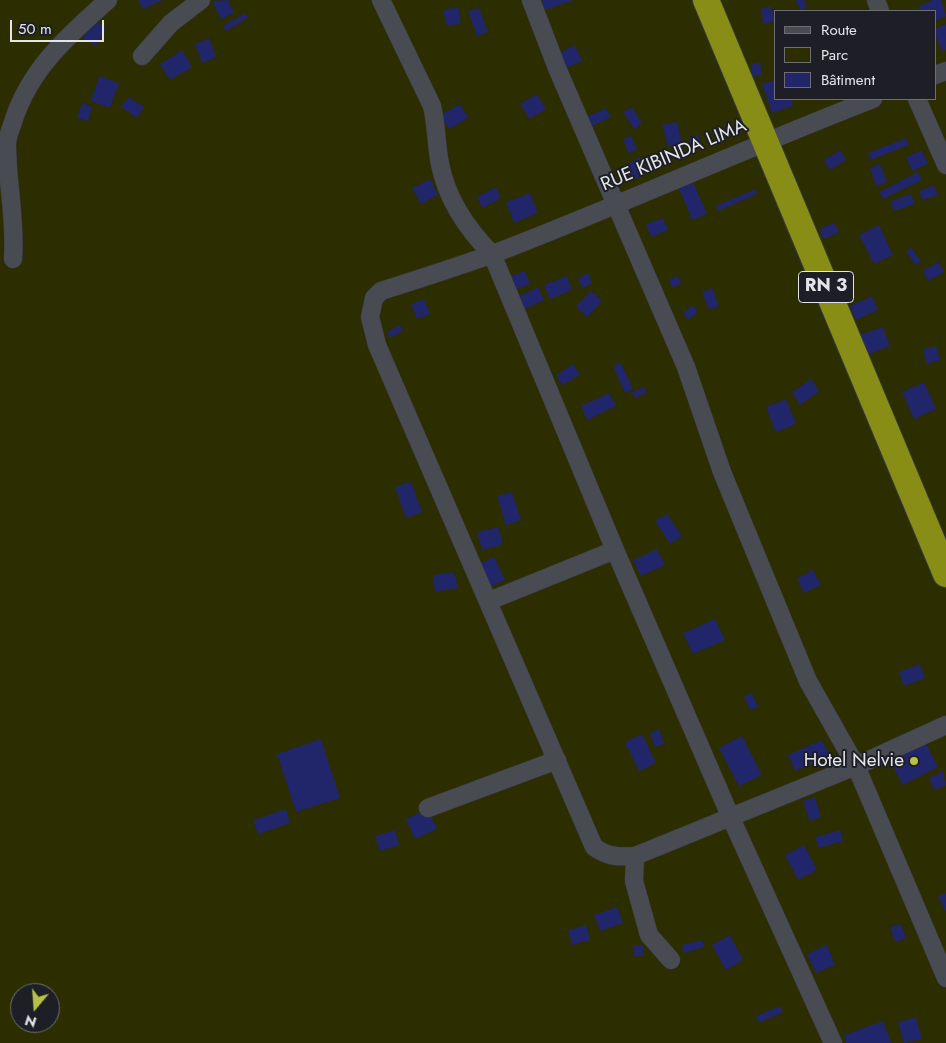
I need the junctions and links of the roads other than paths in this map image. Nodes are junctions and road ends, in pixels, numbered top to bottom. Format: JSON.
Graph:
{"nodes":[{"id":1,"x":108,"y":0,"type":"edge"},
{"id":2,"x":201,"y":0,"type":"edge"},
{"id":3,"x":381,"y":0,"type":"edge"},
{"id":4,"x":532,"y":0,"type":"edge"},
{"id":5,"x":706,"y":0,"type":"edge"},
{"id":6,"x":142,"y":56,"type":"dead end"},
{"id":7,"x":870,"y":100,"type":"edge"},
{"id":8,"x":917,"y":100,"type":"edge"},
{"id":9,"x":765,"y":140,"type":"junction"},
{"id":10,"x":946,"y":165,"type":"edge"},
{"id":11,"x":615,"y":205,"type":"junction"},
{"id":12,"x":492,"y":254,"type":"junction"},
{"id":13,"x":13,"y":259,"type":"dead end"},
{"id":14,"x":615,"y":550,"type":"junction"},
{"id":15,"x":946,"y":574,"type":"edge"},
{"id":16,"x":489,"y":601,"type":"junction"},
{"id":17,"x":946,"y":725,"type":"edge"},
{"id":18,"x":557,"y":760,"type":"junction"},
{"id":19,"x":856,"y":766,"type":"junction"},
{"id":20,"x":428,"y":808,"type":"dead end"},
{"id":21,"x":732,"y":818,"type":"junction"},
{"id":22,"x":635,"y":856,"type":"junction"},
{"id":23,"x":671,"y":960,"type":"dead end"},
{"id":24,"x":946,"y":978,"type":"edge"},
{"id":25,"x":833,"y":1043,"type":"edge"}],
"edges":[{"from":1,"to":13,"type":"street"},
{"from":2,"to":6,"type":"street"},
{"from":3,"to":12,"type":"street"},
{"from":4,"to":11,"type":"street"},
{"from":5,"to":9,"type":"highway","number":"RN 3"},
{"from":7,"to":9,"type":"street","name":"RUE KIBINDA LIMA"},
{"from":8,"to":10,"type":"street"},
{"from":9,"to":11,"type":"street","name":"RUE KIBINDA LIMA"},
{"from":9,"to":15,"type":"highway","number":"RN 3"},
{"from":11,"to":12,"type":"street","name":"RUE KIBINDA LIMA"},
{"from":11,"to":19,"type":"street"},
{"from":12,"to":14,"type":"street"},
{"from":12,"to":16,"type":"street","name":"RUE KIBINDA LIMA"},
{"from":14,"to":16,"type":"street"},
{"from":14,"to":21,"type":"street"},
{"from":16,"to":18,"type":"street","name":"RUE KIBINDA LIMA"},
{"from":17,"to":19,"type":"street"},
{"from":18,"to":20,"type":"street"},
{"from":18,"to":22,"type":"street","name":"RUE KIBINDA LIMA"},
{"from":19,"to":21,"type":"street"},
{"from":19,"to":24,"type":"street"},
{"from":21,"to":22,"type":"street"},
{"from":21,"to":25,"type":"street"},
{"from":22,"to":23,"type":"street"}]}
